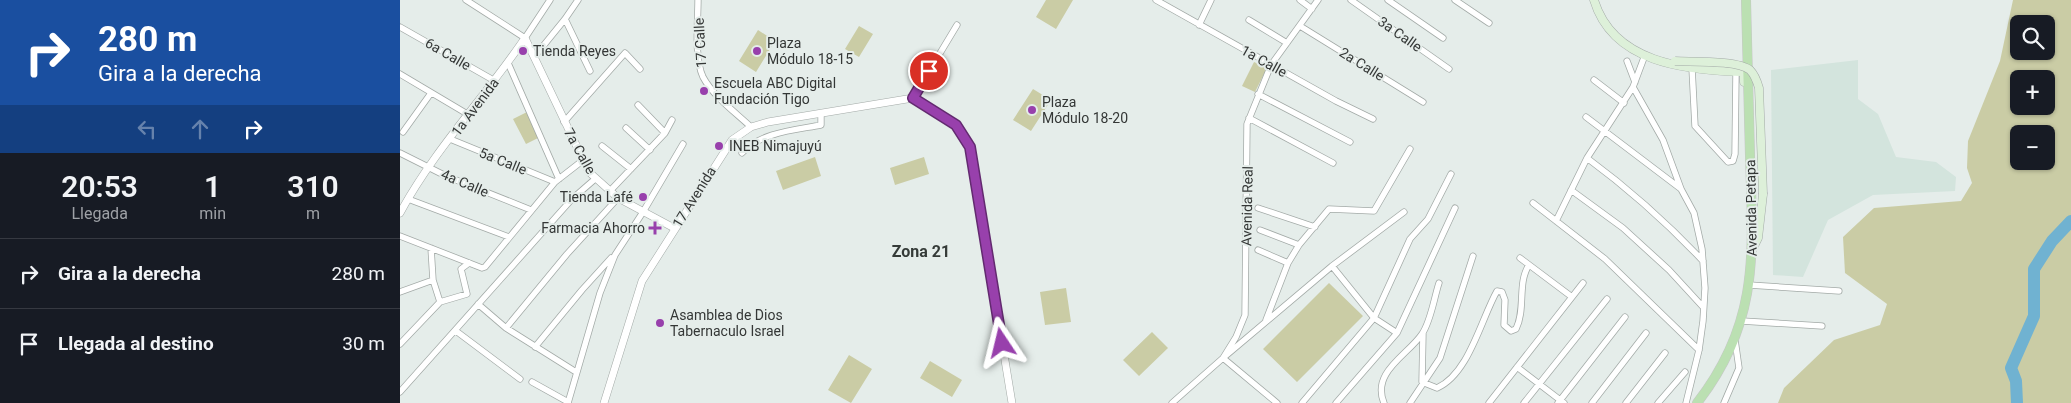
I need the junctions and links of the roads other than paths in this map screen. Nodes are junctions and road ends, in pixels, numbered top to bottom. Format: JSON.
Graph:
{"nodes":[{"id":1,"x":466,"y":0,"type":"edge"},
{"id":2,"x":550,"y":0,"type":"edge"},
{"id":3,"x":578,"y":0,"type":"edge"},
{"id":4,"x":698,"y":0,"type":"edge"},
{"id":5,"x":1156,"y":0,"type":"edge"},
{"id":6,"x":1212,"y":0,"type":"edge"},
{"id":7,"x":1300,"y":0,"type":"edge"},
{"id":8,"x":1318,"y":0,"type":"edge"},
{"id":9,"x":1351,"y":0,"type":"edge"},
{"id":10,"x":1388,"y":0,"type":"edge"},
{"id":11,"x":1455,"y":0,"type":"edge"},
{"id":12,"x":1594,"y":0,"type":"edge"},
{"id":13,"x":1746,"y":0,"type":"edge"},
{"id":14,"x":1312,"y":9,"type":"junction"},
{"id":15,"x":566,"y":19,"type":"junction"},
{"id":16,"x":1248,"y":20,"type":"dead end"},
{"id":17,"x":1489,"y":23,"type":"dead end"},
{"id":18,"x":956,"y":25,"type":"dead end"},
{"id":19,"x":1199,"y":25,"type":"junction"},
{"id":20,"x":1300,"y":26,"type":"junction"},
{"id":21,"x":400,"y":27,"type":"edge"},
{"id":22,"x":525,"y":38,"type":"junction"},
{"id":23,"x":1443,"y":38,"type":"dead end"},
{"id":24,"x":1287,"y":44,"type":"junction"},
{"id":25,"x":1645,"y":55,"type":"junction"},
{"id":26,"x":535,"y":56,"type":"junction"},
{"id":27,"x":1653,"y":59,"type":"junction"},
{"id":28,"x":1627,"y":61,"type":"dead end"},
{"id":29,"x":508,"y":63,"type":"junction"},
{"id":30,"x":1271,"y":65,"type":"junction"},
{"id":31,"x":1448,"y":68,"type":"dead end"},
{"id":32,"x":1692,"y":68,"type":"junction"},
{"id":33,"x":640,"y":69,"type":"dead end"},
{"id":34,"x":590,"y":71,"type":"dead end"},
{"id":35,"x":1736,"y":72,"type":"junction"},
{"id":36,"x":400,"y":75,"type":"edge"},
{"id":37,"x":1594,"y":80,"type":"dead end"},
{"id":38,"x":495,"y":81,"type":"junction"},
{"id":39,"x":1634,"y":84,"type":"junction"},
{"id":40,"x":1748,"y":89,"type":"junction"},
{"id":41,"x":432,"y":93,"type":"junction"},
{"id":42,"x":1258,"y":94,"type":"junction"},
{"id":43,"x":913,"y":98,"type":"junction"},
{"id":44,"x":1423,"y":102,"type":"dead end"},
{"id":45,"x":1624,"y":103,"type":"junction"},
{"id":46,"x":638,"y":105,"type":"dead end"},
{"id":47,"x":821,"y":114,"type":"junction"},
{"id":48,"x":469,"y":115,"type":"junction"},
{"id":49,"x":1586,"y":117,"type":"dead end"},
{"id":50,"x":1249,"y":118,"type":"junction"},
{"id":51,"x":1374,"y":119,"type":"dead end"},
{"id":52,"x":672,"y":120,"type":"dead end"},
{"id":53,"x":564,"y":122,"type":"junction"},
{"id":54,"x":750,"y":127,"type":"junction"},
{"id":55,"x":626,"y":128,"type":"dead end"},
{"id":56,"x":1606,"y":130,"type":"junction"},
{"id":57,"x":403,"y":132,"type":"dead end"},
{"id":58,"x":665,"y":133,"type":"junction"},
{"id":59,"x":450,"y":139,"type":"junction"},
{"id":60,"x":1350,"y":142,"type":"dead end"},
{"id":61,"x":683,"y":144,"type":"dead end"},
{"id":62,"x":602,"y":146,"type":"dead end"},
{"id":63,"x":1410,"y":148,"type":"dead end"},
{"id":64,"x":650,"y":150,"type":"junction"},
{"id":65,"x":400,"y":152,"type":"edge"},
{"id":66,"x":742,"y":153,"type":"dead end"},
{"id":67,"x":1587,"y":158,"type":"junction"},
{"id":68,"x":582,"y":162,"type":"junction"},
{"id":69,"x":1333,"y":163,"type":"dead end"},
{"id":70,"x":429,"y":167,"type":"junction"},
{"id":71,"x":630,"y":169,"type":"junction"},
{"id":72,"x":1451,"y":174,"type":"dead end"},
{"id":73,"x":595,"y":179,"type":"junction"},
{"id":74,"x":557,"y":181,"type":"junction"},
{"id":75,"x":1681,"y":188,"type":"junction"},
{"id":76,"x":1571,"y":190,"type":"junction"},
{"id":77,"x":609,"y":192,"type":"junction"},
{"id":78,"x":618,"y":198,"type":"junction"},
{"id":79,"x":408,"y":199,"type":"junction"},
{"id":80,"x":1533,"y":203,"type":"dead end"},
{"id":81,"x":1258,"y":208,"type":"dead end"},
{"id":82,"x":1455,"y":208,"type":"dead end"},
{"id":83,"x":530,"y":210,"type":"junction"},
{"id":84,"x":643,"y":212,"type":"junction"},
{"id":85,"x":1404,"y":212,"type":"dead end"},
{"id":86,"x":400,"y":214,"type":"edge"},
{"id":87,"x":1556,"y":221,"type":"junction"},
{"id":88,"x":1315,"y":227,"type":"junction"},
{"id":89,"x":674,"y":228,"type":"junction"},
{"id":90,"x":1260,"y":230,"type":"dead end"},
{"id":91,"x":400,"y":236,"type":"edge"},
{"id":92,"x":509,"y":237,"type":"junction"},
{"id":93,"x":1299,"y":245,"type":"junction"},
{"id":94,"x":431,"y":248,"type":"junction"},
{"id":95,"x":1258,"y":250,"type":"dead end"},
{"id":96,"x":1752,"y":250,"type":"junction"},
{"id":97,"x":615,"y":255,"type":"junction"},
{"id":98,"x":1473,"y":256,"type":"dead end"},
{"id":99,"x":1520,"y":258,"type":"dead end"},
{"id":100,"x":1703,"y":261,"type":"junction"},
{"id":101,"x":469,"y":263,"type":"junction"},
{"id":102,"x":1288,"y":263,"type":"junction"},
{"id":103,"x":1529,"y":265,"type":"junction"},
{"id":104,"x":1332,"y":266,"type":"junction"},
{"id":105,"x":433,"y":280,"type":"junction"},
{"id":106,"x":1439,"y":283,"type":"dead end"},
{"id":107,"x":1583,"y":283,"type":"dead end"},
{"id":108,"x":1749,"y":285,"type":"junction"},
{"id":109,"x":1839,"y":291,"type":"dead end"},
{"id":110,"x":400,"y":292,"type":"edge"},
{"id":111,"x":1572,"y":297,"type":"junction"},
{"id":112,"x":1607,"y":299,"type":"dead end"},
{"id":113,"x":440,"y":302,"type":"junction"},
{"id":114,"x":478,"y":304,"type":"junction"},
{"id":115,"x":1704,"y":307,"type":"junction"},
{"id":116,"x":1374,"y":318,"type":"junction"},
{"id":117,"x":1625,"y":318,"type":"dead end"},
{"id":118,"x":1266,"y":320,"type":"junction"},
{"id":119,"x":1742,"y":321,"type":"junction"},
{"id":120,"x":1822,"y":326,"type":"dead end"},
{"id":121,"x":506,"y":328,"type":"junction"},
{"id":122,"x":456,"y":331,"type":"junction"},
{"id":123,"x":1397,"y":333,"type":"junction"},
{"id":124,"x":1646,"y":333,"type":"dead end"},
{"id":125,"x":1423,"y":334,"type":"junction"},
{"id":126,"x":1735,"y":340,"type":"junction"},
{"id":127,"x":400,"y":344,"type":"edge"},
{"id":128,"x":535,"y":347,"type":"junction"},
{"id":129,"x":1700,"y":350,"type":"junction"},
{"id":130,"x":1665,"y":353,"type":"dead end"},
{"id":131,"x":1223,"y":358,"type":"junction"},
{"id":132,"x":1517,"y":367,"type":"junction"},
{"id":133,"x":576,"y":372,"type":"junction"},
{"id":134,"x":1684,"y":372,"type":"dead end"},
{"id":135,"x":520,"y":379,"type":"dead end"},
{"id":136,"x":532,"y":382,"type":"dead end"},
{"id":137,"x":1422,"y":382,"type":"junction"},
{"id":138,"x":1539,"y":384,"type":"junction"},
{"id":139,"x":400,"y":392,"type":"edge"},
{"id":140,"x":1561,"y":402,"type":"edge"},
{"id":141,"x":568,"y":403,"type":"edge"},
{"id":142,"x":604,"y":403,"type":"edge"},
{"id":143,"x":1012,"y":403,"type":"edge"},
{"id":144,"x":1172,"y":403,"type":"edge"},
{"id":145,"x":1277,"y":403,"type":"edge"},
{"id":146,"x":1302,"y":403,"type":"edge"},
{"id":147,"x":1336,"y":403,"type":"edge"},
{"id":148,"x":1384,"y":403,"type":"edge"},
{"id":149,"x":1410,"y":403,"type":"edge"},
{"id":150,"x":1489,"y":403,"type":"edge"},
{"id":151,"x":1524,"y":403,"type":"edge"},
{"id":152,"x":1592,"y":403,"type":"edge"},
{"id":153,"x":1626,"y":403,"type":"edge"},
{"id":154,"x":1658,"y":403,"type":"edge"},
{"id":155,"x":1686,"y":403,"type":"edge"},
{"id":156,"x":1697,"y":403,"type":"edge"},
{"id":157,"x":1724,"y":403,"type":"edge"}],
"edges":[{"from":1,"to":22,"type":"street"},
{"from":2,"to":22,"type":"street","name":"1a Avenida"},
{"from":3,"to":15,"type":"street"},
{"from":4,"to":54,"type":"street","name":"17 Calle"},
{"from":5,"to":19,"type":"street","name":"1a Calle"},
{"from":6,"to":19,"type":"street"},
{"from":7,"to":14,"type":"street"},
{"from":8,"to":14,"type":"street","name":"Avenida Real"},
{"from":9,"to":31,"type":"street","name":"3a Calle"},
{"from":10,"to":23,"type":"street"},
{"from":11,"to":17,"type":"street"},
{"from":12,"to":25,"type":"main road"},
{"from":13,"to":40,"type":"main road","name":"Avenida Petapa"},
{"from":14,"to":20,"type":"street","name":"Avenida Real"},
{"from":15,"to":26,"type":"street"},
{"from":15,"to":34,"type":"street"},
{"from":16,"to":24,"type":"street"},
{"from":18,"to":43,"type":"street"},
{"from":19,"to":30,"type":"street","name":"1a Calle"},
{"from":20,"to":24,"type":"street","name":"Avenida Real"},
{"from":20,"to":44,"type":"street","name":"2a Calle"},
{"from":21,"to":38,"type":"street","name":"6a Calle"},
{"from":22,"to":26,"type":"street","name":"7a Calle"},
{"from":22,"to":29,"type":"street","name":"1a Avenida"},
{"from":24,"to":30,"type":"street","name":"Avenida Real"},
{"from":25,"to":27,"type":"main road"},
{"from":25,"to":39,"type":"street"},
{"from":26,"to":53,"type":"street","name":"7a Calle"},
{"from":27,"to":32,"type":"main road"},
{"from":27,"to":96,"type":"main road","bridge":true},
{"from":28,"to":39,"type":"street"},
{"from":29,"to":38,"type":"street","name":"1a Avenida"},
{"from":29,"to":74,"type":"street"},
{"from":30,"to":42,"type":"street","name":"Avenida Real"},
{"from":30,"to":51,"type":"street","name":"1a Calle"},
{"from":32,"to":35,"type":"main road"},
{"from":32,"to":35,"type":"street"},
{"from":33,"to":53,"type":"street"},
{"from":35,"to":40,"type":"main road"},
{"from":36,"to":41,"type":"street"},
{"from":37,"to":45,"type":"street"},
{"from":38,"to":48,"type":"street","name":"1a Avenida"},
{"from":39,"to":45,"type":"street"},
{"from":39,"to":75,"type":"street"},
{"from":40,"to":96,"type":"main road","name":"Avenida Petapa"},
{"from":41,"to":48,"type":"street"},
{"from":41,"to":57,"type":"street"},
{"from":42,"to":50,"type":"street","name":"Avenida Real"},
{"from":42,"to":60,"type":"street"},
{"from":43,"to":47,"type":"street","name":"17 Avenida"},
{"from":43,"to":143,"type":"street"},
{"from":45,"to":56,"type":"street"},
{"from":46,"to":58,"type":"street"},
{"from":47,"to":54,"type":"street","name":"17 Avenida"},
{"from":47,"to":66,"type":"street"},
{"from":48,"to":59,"type":"street","name":"1a Avenida"},
{"from":49,"to":56,"type":"street"},
{"from":50,"to":69,"type":"street"},
{"from":50,"to":131,"type":"street","name":"Avenida Real"},
{"from":52,"to":58,"type":"street"},
{"from":53,"to":68,"type":"street","name":"7a Calle"},
{"from":54,"to":89,"type":"street","name":"17 Avenida"},
{"from":55,"to":64,"type":"street"},
{"from":56,"to":67,"type":"street"},
{"from":56,"to":75,"type":"street"},
{"from":58,"to":64,"type":"street"},
{"from":59,"to":70,"type":"street","name":"1a Avenida"},
{"from":59,"to":74,"type":"street","name":"5a Calle"},
{"from":61,"to":84,"type":"street"},
{"from":62,"to":71,"type":"street"},
{"from":63,"to":88,"type":"street"},
{"from":64,"to":71,"type":"street"},
{"from":65,"to":70,"type":"street","name":"4a Calle"},
{"from":67,"to":76,"type":"street"},
{"from":67,"to":100,"type":"street"},
{"from":68,"to":73,"type":"street","name":"7a Calle"},
{"from":68,"to":74,"type":"street"},
{"from":70,"to":79,"type":"street","name":"1a Avenida"},
{"from":70,"to":83,"type":"street","name":"4a Calle"},
{"from":71,"to":77,"type":"street"},
{"from":72,"to":116,"type":"street"},
{"from":73,"to":77,"type":"street","name":"7a Calle"},
{"from":73,"to":114,"type":"street"},
{"from":74,"to":83,"type":"street"},
{"from":75,"to":100,"type":"street"},
{"from":76,"to":87,"type":"street"},
{"from":76,"to":115,"type":"street"},
{"from":77,"to":78,"type":"street","name":"7a Calle"},
{"from":78,"to":84,"type":"street","name":"7a Calle"},
{"from":78,"to":121,"type":"street"},
{"from":79,"to":86,"type":"street","name":"1a Avenida"},
{"from":79,"to":92,"type":"street"},
{"from":80,"to":87,"type":"street"},
{"from":81,"to":88,"type":"street"},
{"from":82,"to":123,"type":"street"},
{"from":83,"to":92,"type":"street"},
{"from":84,"to":89,"type":"street","name":"7a Calle"},
{"from":84,"to":97,"type":"street"},
{"from":85,"to":104,"type":"street"},
{"from":87,"to":129,"type":"street"},
{"from":88,"to":93,"type":"street"},
{"from":89,"to":142,"type":"street","name":"17 Avenida"},
{"from":90,"to":93,"type":"street"},
{"from":91,"to":94,"type":"street"},
{"from":92,"to":101,"type":"street"},
{"from":93,"to":102,"type":"street"},
{"from":94,"to":101,"type":"street"},
{"from":94,"to":105,"type":"street"},
{"from":95,"to":102,"type":"street"},
{"from":96,"to":108,"type":"main road","name":"Avenida Petapa"},
{"from":97,"to":128,"type":"street"},
{"from":97,"to":133,"type":"street"},
{"from":98,"to":137,"type":"street"},
{"from":99,"to":103,"type":"street"},
{"from":100,"to":115,"type":"street"},
{"from":101,"to":113,"type":"street"},
{"from":102,"to":118,"type":"street"},
{"from":103,"to":111,"type":"street"},
{"from":103,"to":137,"type":"street"},
{"from":104,"to":116,"type":"street"},
{"from":104,"to":118,"type":"street"},
{"from":105,"to":110,"type":"street"},
{"from":105,"to":113,"type":"street"},
{"from":106,"to":125,"type":"street"},
{"from":107,"to":111,"type":"street"},
{"from":108,"to":109,"type":"street"},
{"from":108,"to":119,"type":"main road","name":"Avenida Petapa"},
{"from":111,"to":132,"type":"street"},
{"from":112,"to":138,"type":"street"},
{"from":113,"to":127,"type":"street"},
{"from":114,"to":121,"type":"street"},
{"from":114,"to":122,"type":"street"},
{"from":115,"to":129,"type":"street"},
{"from":116,"to":123,"type":"street"},
{"from":116,"to":146,"type":"street"},
{"from":117,"to":140,"type":"street"},
{"from":118,"to":131,"type":"street"},
{"from":119,"to":120,"type":"street"},
{"from":119,"to":126,"type":"main road","name":"Avenida Petapa"},
{"from":121,"to":128,"type":"street"},
{"from":122,"to":135,"type":"street"},
{"from":122,"to":139,"type":"street"},
{"from":123,"to":147,"type":"street"},
{"from":124,"to":152,"type":"street"},
{"from":125,"to":137,"type":"street"},
{"from":125,"to":148,"type":"street"},
{"from":126,"to":156,"type":"main road","name":"Avenida Petapa"},
{"from":126,"to":157,"type":"street"},
{"from":128,"to":133,"type":"street"},
{"from":129,"to":155,"type":"street"},
{"from":130,"to":153,"type":"street"},
{"from":131,"to":144,"type":"street","name":"Avenida Real"},
{"from":131,"to":145,"type":"street"},
{"from":132,"to":138,"type":"street"},
{"from":132,"to":150,"type":"street"},
{"from":133,"to":141,"type":"street"},
{"from":134,"to":154,"type":"street"},
{"from":136,"to":141,"type":"street"},
{"from":137,"to":149,"type":"street"},
{"from":138,"to":140,"type":"street"},
{"from":138,"to":151,"type":"street"}]}
